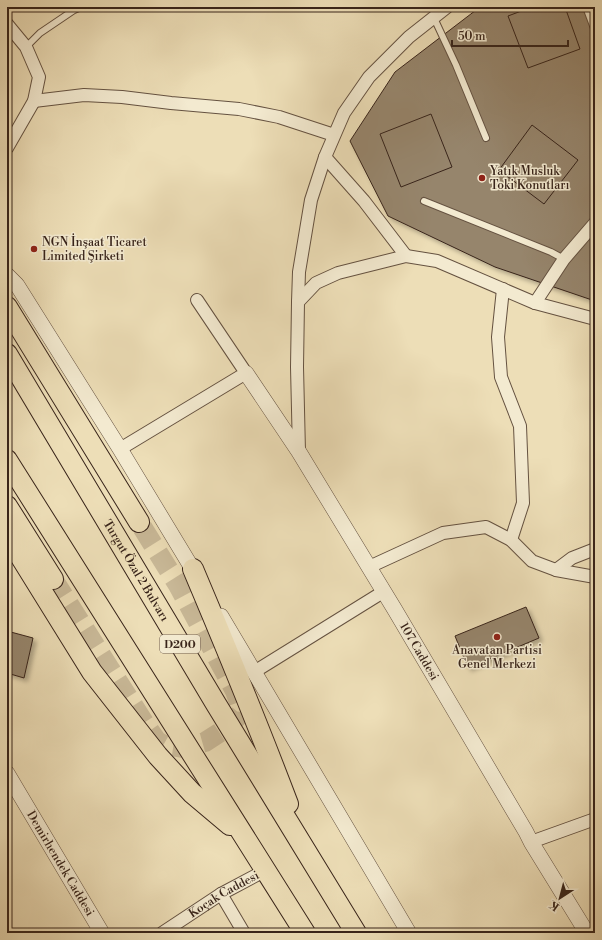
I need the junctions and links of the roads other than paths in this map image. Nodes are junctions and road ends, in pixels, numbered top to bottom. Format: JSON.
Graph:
{"nodes":[{"id":1,"x":81,"y":7,"type":"edge"},
{"id":2,"x":447,"y":7,"type":"edge"},
{"id":3,"x":586,"y":7,"type":"edge"},
{"id":4,"x":434,"y":18,"type":"junction"},
{"id":5,"x":7,"y":24,"type":"edge"},
{"id":6,"x":595,"y":31,"type":"edge"},
{"id":7,"x":26,"y":47,"type":"junction"},
{"id":8,"x":34,"y":101,"type":"junction"},
{"id":9,"x":334,"y":135,"type":"junction"},
{"id":10,"x":486,"y":138,"type":"dead end"},
{"id":11,"x":7,"y":148,"type":"edge"},
{"id":12,"x":325,"y":157,"type":"junction"},
{"id":13,"x":424,"y":201,"type":"dead end"},
{"id":14,"x":595,"y":223,"type":"edge"},
{"id":15,"x":406,"y":256,"type":"junction"},
{"id":16,"x":564,"y":259,"type":"junction"},
{"id":17,"x":7,"y":275,"type":"edge"},
{"id":18,"x":503,"y":289,"type":"junction"},
{"id":19,"x":198,"y":300,"type":"dead end"},
{"id":20,"x":298,"y":302,"type":"junction"},
{"id":21,"x":535,"y":303,"type":"junction"},
{"id":22,"x":7,"y":307,"type":"edge"},
{"id":23,"x":595,"y":319,"type":"edge"},
{"id":24,"x":7,"y":354,"type":"edge"},
{"id":25,"x":246,"y":372,"type":"junction"},
{"id":26,"x":120,"y":449,"type":"junction"},
{"id":27,"x":299,"y":452,"type":"junction"},
{"id":28,"x":7,"y":460,"type":"edge"},
{"id":29,"x":7,"y":506,"type":"edge"},
{"id":30,"x":139,"y":522,"type":"tunnel mouth"},
{"id":31,"x":7,"y":535,"type":"edge"},
{"id":32,"x":511,"y":540,"type":"junction"},
{"id":33,"x":595,"y":549,"type":"edge"},
{"id":34,"x":369,"y":567,"type":"junction"},
{"id":35,"x":193,"y":569,"type":"junction"},
{"id":36,"x":556,"y":570,"type":"junction"},
{"id":37,"x":595,"y":577,"type":"edge"},
{"id":38,"x":53,"y":579,"type":"tunnel mouth"},
{"id":39,"x":383,"y":592,"type":"junction"},
{"id":40,"x":254,"y":672,"type":"junction"},
{"id":41,"x":7,"y":774,"type":"edge"},
{"id":42,"x":595,"y":819,"type":"edge"},
{"id":43,"x":244,"y":836,"type":"junction"},
{"id":44,"x":531,"y":842,"type":"junction"},
{"id":45,"x":304,"y":847,"type":"junction"},
{"id":46,"x":266,"y":870,"type":"junction"},
{"id":47,"x":221,"y":894,"type":"junction"},
{"id":48,"x":102,"y":933,"type":"edge"},
{"id":49,"x":162,"y":933,"type":"edge"},
{"id":50,"x":244,"y":933,"type":"edge"},
{"id":51,"x":305,"y":933,"type":"edge"},
{"id":52,"x":356,"y":933,"type":"edge"},
{"id":53,"x":409,"y":933,"type":"edge"},
{"id":54,"x":587,"y":933,"type":"edge"}],
"edges":[{"from":1,"to":7,"type":"lane"},
{"from":2,"to":4,"type":"street"},
{"from":3,"to":6,"type":"lane"},
{"from":4,"to":9,"type":"street"},
{"from":4,"to":10,"type":"lane"},
{"from":5,"to":7,"type":"street"},
{"from":7,"to":8,"type":"street"},
{"from":8,"to":9,"type":"street"},
{"from":8,"to":11,"type":"street"},
{"from":9,"to":12,"type":"street"},
{"from":12,"to":15,"type":"street"},
{"from":12,"to":20,"type":"street"},
{"from":13,"to":16,"type":"lane"},
{"from":14,"to":16,"type":"street"},
{"from":15,"to":18,"type":"street"},
{"from":15,"to":20,"type":"street"},
{"from":16,"to":21,"type":"street"},
{"from":17,"to":26,"type":"street"},
{"from":18,"to":21,"type":"street"},
{"from":18,"to":32,"type":"street"},
{"from":19,"to":25,"type":"street"},
{"from":20,"to":27,"type":"street"},
{"from":21,"to":23,"type":"street"},
{"from":22,"to":30,"type":"highway"},
{"from":24,"to":45,"type":"highway","name":"Turgut Özal 2 Bulvarı","number":"D200"},
{"from":25,"to":26,"type":"street"},
{"from":25,"to":27,"type":"street","name":"107 Caddesi"},
{"from":26,"to":35,"type":"street"},
{"from":27,"to":34,"type":"street","name":"107 Caddesi"},
{"from":28,"to":43,"type":"highway"},
{"from":29,"to":38,"type":"highway"},
{"from":31,"to":43,"type":"highway"},
{"from":32,"to":34,"type":"street"},
{"from":32,"to":36,"type":"street"},
{"from":33,"to":36,"type":"street"},
{"from":34,"to":39,"type":"street","name":"107 Caddesi"},
{"from":35,"to":40,"type":"street"},
{"from":35,"to":45,"type":"highway","name":"Turgut Özal 2 Bulvarı"},
{"from":36,"to":37,"type":"street"},
{"from":39,"to":40,"type":"street"},
{"from":39,"to":44,"type":"street","name":"107 Caddesi"},
{"from":40,"to":53,"type":"street"},
{"from":41,"to":48,"type":"street","name":"Demirhendek Caddesi"},
{"from":42,"to":44,"type":"street"},
{"from":43,"to":46,"type":"highway"},
{"from":44,"to":54,"type":"street","name":"107 Caddesi"},
{"from":45,"to":52,"type":"highway","name":"Turgut Özal 2 Bulvarı","number":"D200"},
{"from":46,"to":47,"type":"street","name":"Koçak Caddesi"},
{"from":46,"to":51,"type":"highway"},
{"from":47,"to":49,"type":"street","name":"Koçak Caddesi"},
{"from":47,"to":50,"type":"street"}]}
